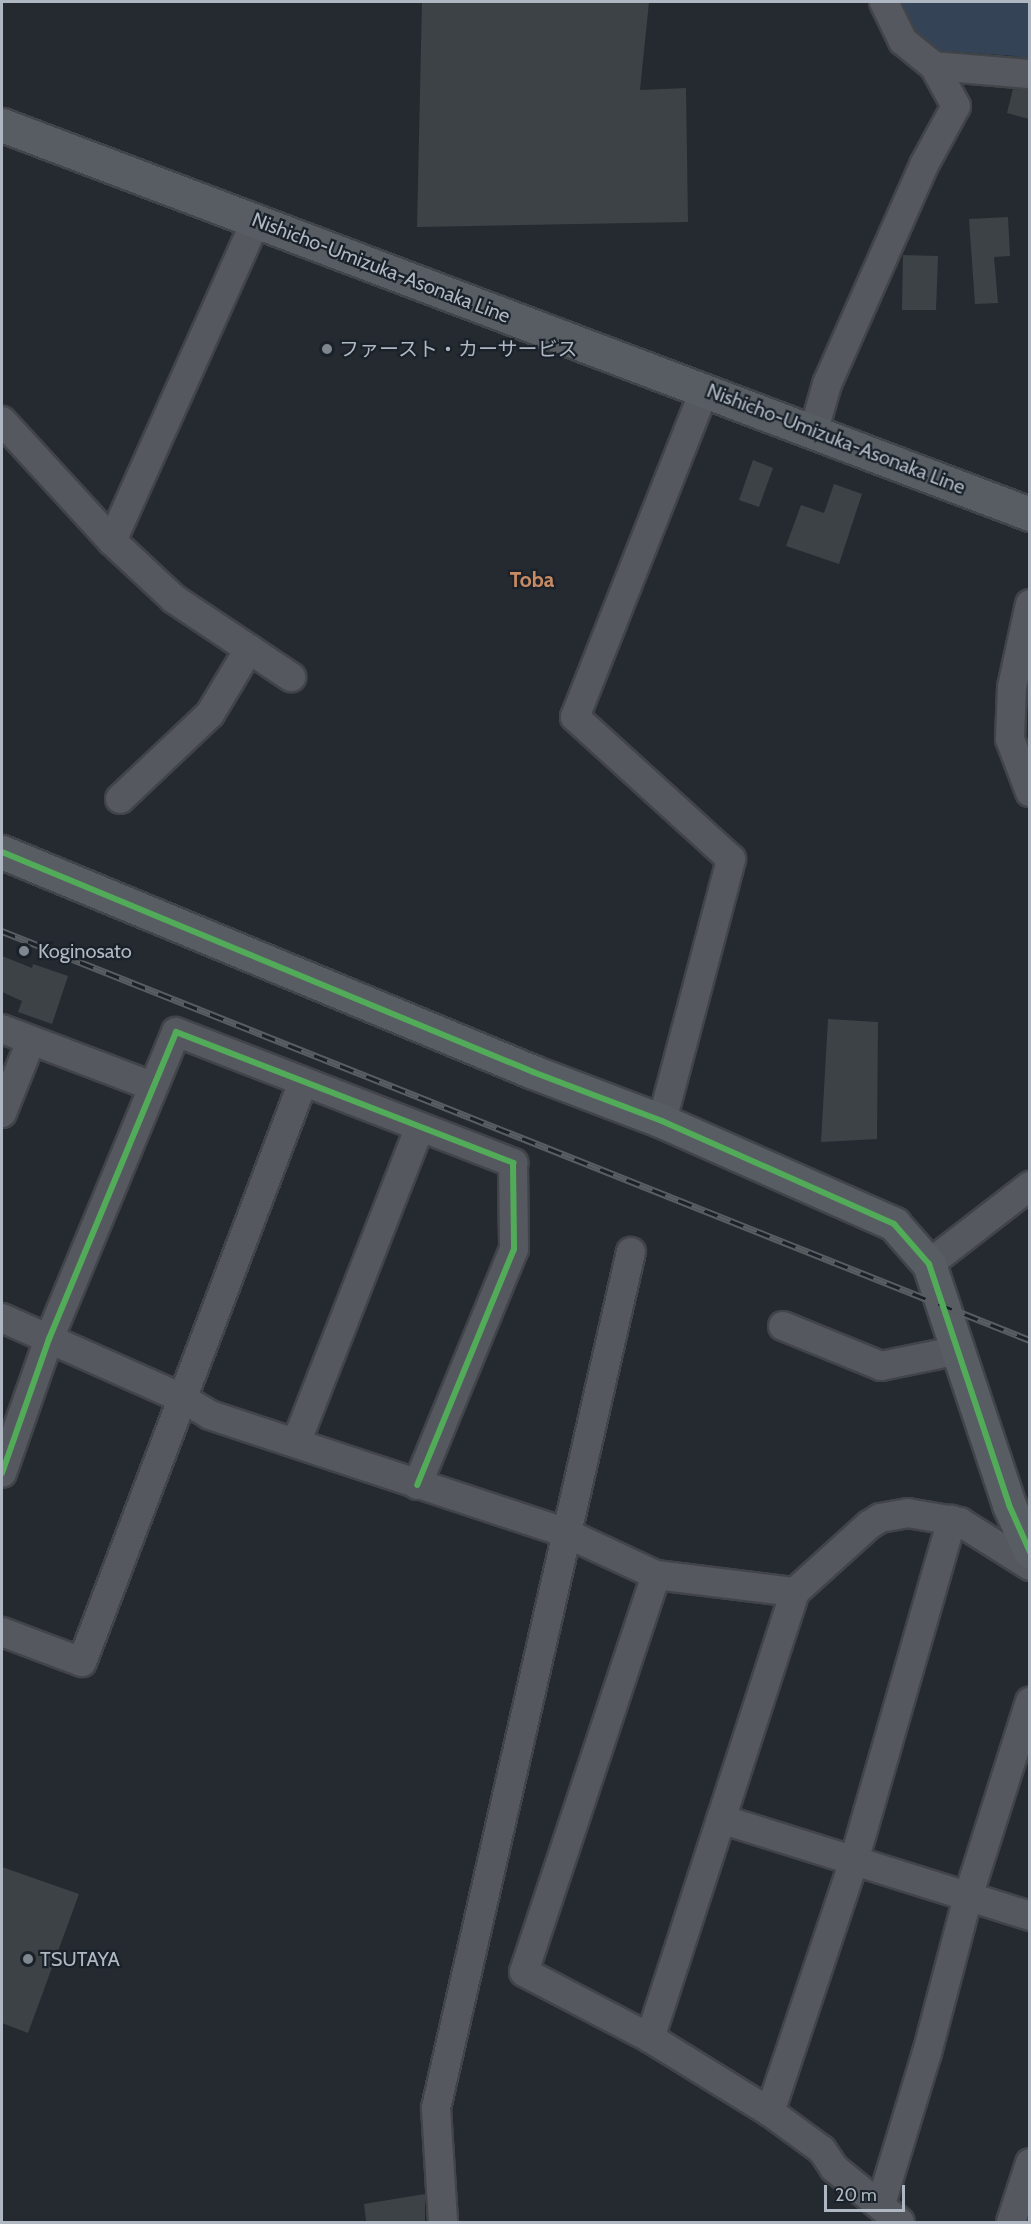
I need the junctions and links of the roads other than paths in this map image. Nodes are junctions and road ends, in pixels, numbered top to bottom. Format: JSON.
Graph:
{"nodes":[{"id":1,"x":874,"y":2,"type":"edge"},
{"id":2,"x":884,"y":2,"type":"edge"},
{"id":3,"x":903,"y":41,"type":"junction"},
{"id":4,"x":934,"y":66,"type":"junction"},
{"id":5,"x":1029,"y":74,"type":"edge"},
{"id":6,"x":2,"y":125,"type":"edge"},
{"id":7,"x":256,"y":221,"type":"junction"},
{"id":8,"x":705,"y":389,"type":"junction"},
{"id":9,"x":2,"y":421,"type":"edge"},
{"id":10,"x":814,"y":430,"type":"junction"},
{"id":11,"x":1029,"y":514,"type":"edge"},
{"id":12,"x":112,"y":541,"type":"junction"},
{"id":13,"x":1029,"y":604,"type":"edge"},
{"id":14,"x":249,"y":649,"type":"junction"},
{"id":15,"x":291,"y":677,"type":"dead end"},
{"id":16,"x":1029,"y":792,"type":"edge"},
{"id":17,"x":120,"y":799,"type":"dead end"},
{"id":18,"x":2,"y":852,"type":"edge"},
{"id":19,"x":2,"y":1029,"type":"edge"},
{"id":20,"x":31,"y":1041,"type":"junction"},
{"id":21,"x":303,"y":1082,"type":"junction"},
{"id":22,"x":152,"y":1086,"type":"junction"},
{"id":23,"x":2,"y":1113,"type":"edge"},
{"id":24,"x":662,"y":1121,"type":"junction"},
{"id":25,"x":420,"y":1127,"type":"junction"},
{"id":26,"x":1029,"y":1186,"type":"edge"},
{"id":27,"x":631,"y":1252,"type":"dead end"},
{"id":28,"x":929,"y":1264,"type":"junction"},
{"id":29,"x":2,"y":1318,"type":"edge"},
{"id":30,"x":783,"y":1326,"type":"dead end"},
{"id":31,"x":49,"y":1339,"type":"junction"},
{"id":32,"x":959,"y":1350,"type":"junction"},
{"id":33,"x":183,"y":1398,"type":"junction"},
{"id":34,"x":296,"y":1443,"type":"junction"},
{"id":35,"x":2,"y":1473,"type":"edge"},
{"id":36,"x":417,"y":1485,"type":"junction"},
{"id":37,"x":952,"y":1520,"type":"junction"},
{"id":38,"x":566,"y":1533,"type":"junction"},
{"id":39,"x":1029,"y":1552,"type":"edge"},
{"id":40,"x":1029,"y":1566,"type":"edge"},
{"id":41,"x":656,"y":1575,"type":"junction"},
{"id":42,"x":795,"y":1592,"type":"junction"},
{"id":43,"x":2,"y":1632,"type":"edge"},
{"id":44,"x":1029,"y":1702,"type":"edge"},
{"id":45,"x":721,"y":1819,"type":"junction"},
{"id":46,"x":854,"y":1861,"type":"junction"},
{"id":47,"x":968,"y":1897,"type":"junction"},
{"id":48,"x":1029,"y":1916,"type":"edge"},
{"id":49,"x":650,"y":2038,"type":"junction"},
{"id":50,"x":770,"y":2112,"type":"junction"},
{"id":51,"x":1029,"y":2163,"type":"edge"},
{"id":52,"x":890,"y":2213,"type":"edge"},
{"id":53,"x":443,"y":2223,"type":"edge"},
{"id":54,"x":1011,"y":2223,"type":"edge"}],
"edges":[{"from":1,"to":3,"type":"street"},
{"from":2,"to":3,"type":"street"},
{"from":3,"to":4,"type":"street"},
{"from":4,"to":5,"type":"street"},
{"from":4,"to":10,"type":"street"},
{"from":6,"to":7,"type":"street","name":"Nishicho-Umizuka-Asonaka Line"},
{"from":7,"to":8,"type":"street","name":"Nishicho-Umizuka-Asonaka Line"},
{"from":7,"to":12,"type":"street"},
{"from":8,"to":10,"type":"street","name":"Nishicho-Umizuka-Asonaka Line"},
{"from":8,"to":24,"type":"street"},
{"from":9,"to":12,"type":"street"},
{"from":10,"to":11,"type":"street","name":"Nishicho-Umizuka-Asonaka Line"},
{"from":12,"to":14,"type":"street"},
{"from":13,"to":16,"type":"street"},
{"from":14,"to":15,"type":"street"},
{"from":14,"to":17,"type":"street"},
{"from":18,"to":24,"type":"street"},
{"from":19,"to":20,"type":"street"},
{"from":20,"to":22,"type":"street"},
{"from":20,"to":23,"type":"street"},
{"from":21,"to":22,"type":"street"},
{"from":21,"to":25,"type":"street"},
{"from":21,"to":33,"type":"street"},
{"from":22,"to":31,"type":"street"},
{"from":24,"to":28,"type":"street"},
{"from":25,"to":34,"type":"street"},
{"from":25,"to":36,"type":"street"},
{"from":26,"to":28,"type":"street"},
{"from":27,"to":38,"type":"street"},
{"from":28,"to":32,"type":"street"},
{"from":29,"to":31,"type":"street"},
{"from":30,"to":32,"type":"street"},
{"from":31,"to":33,"type":"street"},
{"from":31,"to":35,"type":"street"},
{"from":32,"to":39,"type":"street"},
{"from":33,"to":34,"type":"street"},
{"from":33,"to":43,"type":"street"},
{"from":34,"to":36,"type":"street"},
{"from":36,"to":38,"type":"street"},
{"from":37,"to":40,"type":"street"},
{"from":37,"to":42,"type":"street"},
{"from":37,"to":46,"type":"street"},
{"from":38,"to":41,"type":"street"},
{"from":38,"to":53,"type":"street"},
{"from":41,"to":42,"type":"street"},
{"from":41,"to":49,"type":"street"},
{"from":42,"to":45,"type":"street"},
{"from":44,"to":47,"type":"street"},
{"from":45,"to":46,"type":"street"},
{"from":45,"to":49,"type":"street"},
{"from":46,"to":47,"type":"street"},
{"from":46,"to":50,"type":"street"},
{"from":47,"to":48,"type":"street"},
{"from":47,"to":52,"type":"street"},
{"from":49,"to":50,"type":"street"},
{"from":50,"to":52,"type":"street"},
{"from":51,"to":54,"type":"street"}]}
